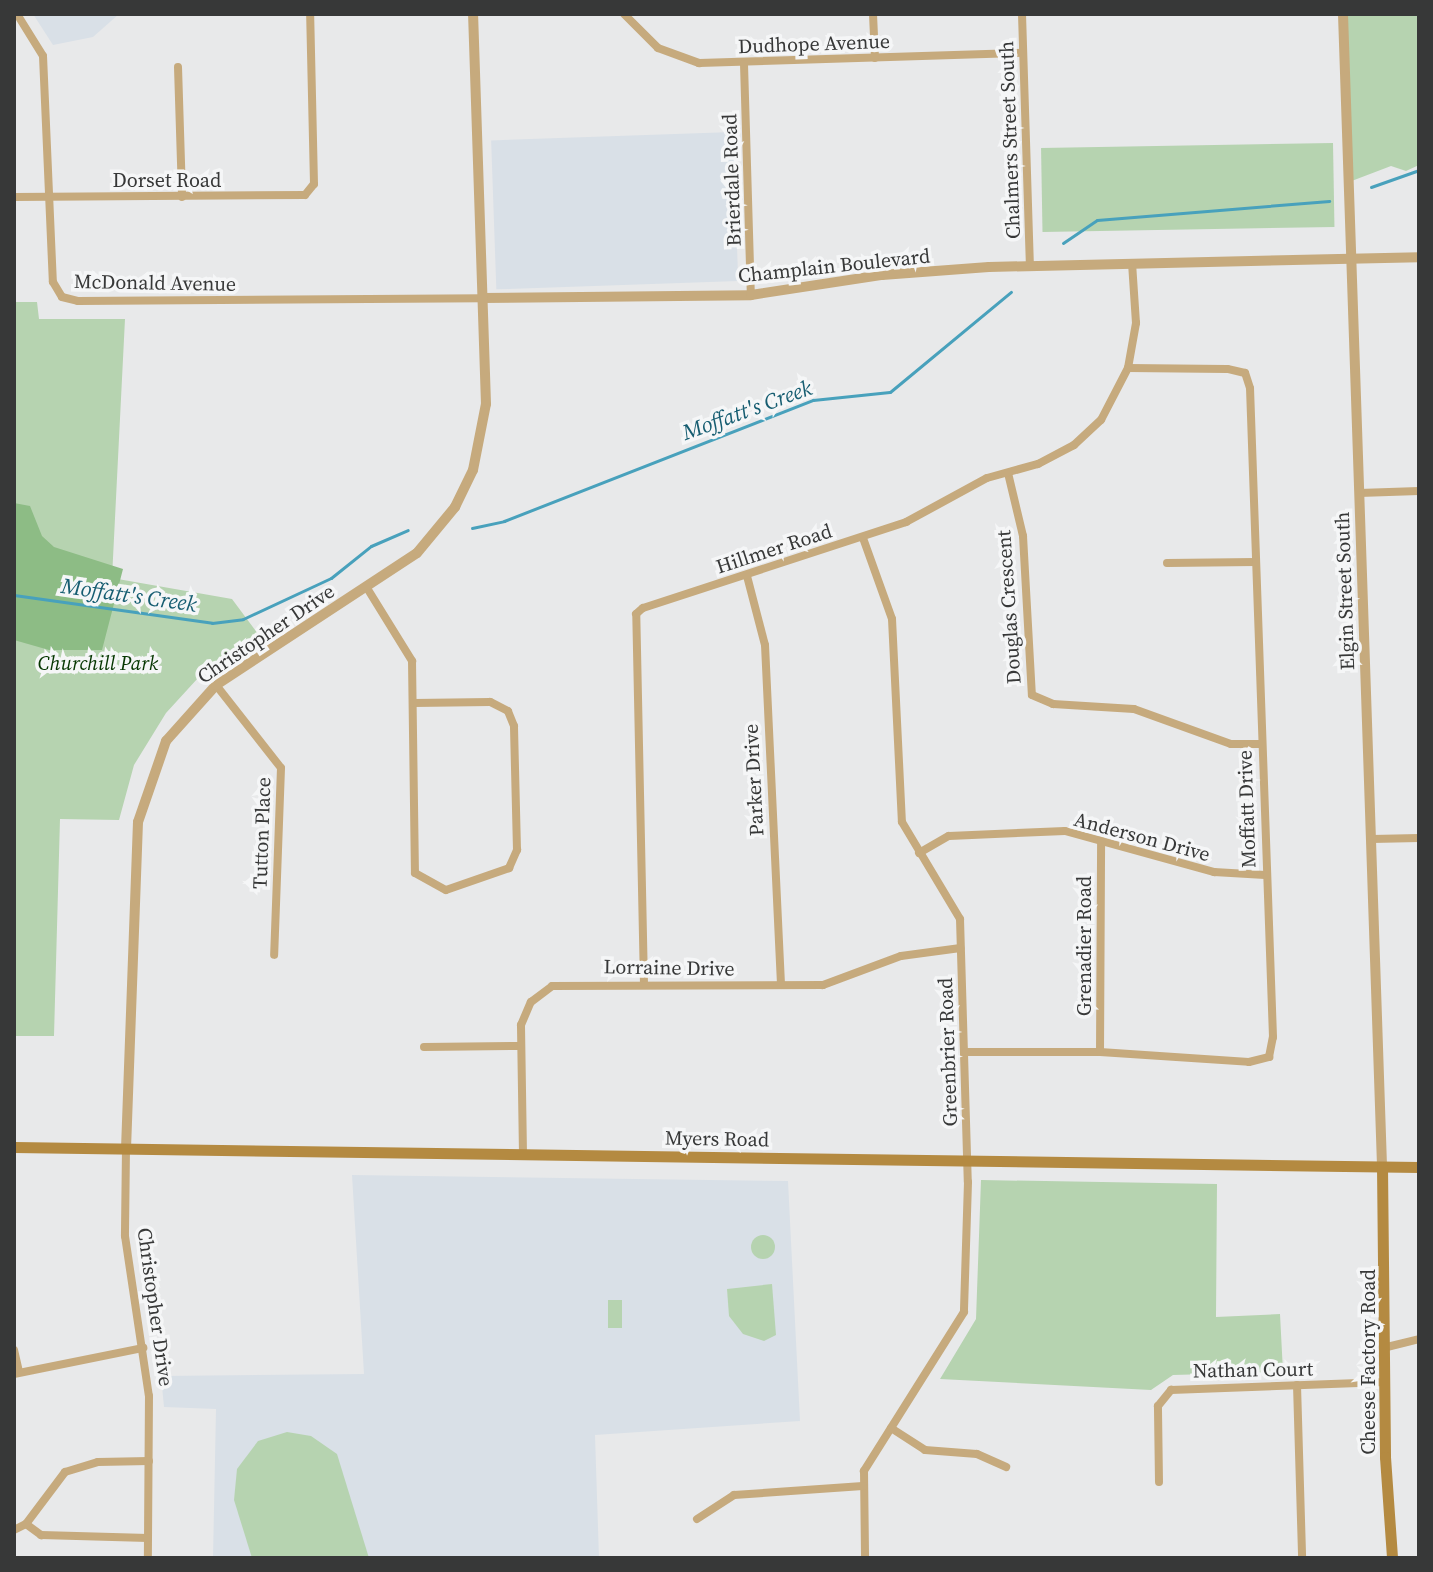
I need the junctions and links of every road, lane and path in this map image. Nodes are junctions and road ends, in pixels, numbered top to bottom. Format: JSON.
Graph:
{"nodes":[{"id":1,"x":17,"y":14,"type":"edge"},
{"id":2,"x":310,"y":14,"type":"edge"},
{"id":3,"x":473,"y":14,"type":"edge"},
{"id":4,"x":624,"y":14,"type":"edge"},
{"id":5,"x":873,"y":14,"type":"edge"},
{"id":6,"x":1022,"y":14,"type":"edge"},
{"id":7,"x":1343,"y":14,"type":"edge"},
{"id":8,"x":1023,"y":53,"type":"junction"},
{"id":9,"x":875,"y":58,"type":"junction"},
{"id":10,"x":744,"y":64,"type":"junction"},
{"id":11,"x":178,"y":67,"type":"dead end"},
{"id":12,"x":14,"y":197,"type":"edge"},
{"id":13,"x":49,"y":197,"type":"junction"},
{"id":14,"x":182,"y":197,"type":"junction"},
{"id":15,"x":1419,"y":257,"type":"edge"},
{"id":16,"x":1352,"y":259,"type":"junction"},
{"id":17,"x":1132,"y":263,"type":"junction"},
{"id":18,"x":1030,"y":265,"type":"junction"},
{"id":19,"x":751,"y":295,"type":"junction"},
{"id":20,"x":483,"y":298,"type":"junction"},
{"id":21,"x":253,"y":300,"type":"joint"},
{"id":22,"x":1128,"y":368,"type":"junction"},
{"id":23,"x":1008,"y":473,"type":"junction"},
{"id":24,"x":1419,"y":491,"type":"edge"},
{"id":25,"x":1359,"y":493,"type":"junction"},
{"id":26,"x":863,"y":538,"type":"junction"},
{"id":27,"x":1255,"y":562,"type":"junction"},
{"id":28,"x":1167,"y":563,"type":"dead end"},
{"id":29,"x":747,"y":576,"type":"junction"},
{"id":30,"x":367,"y":588,"type":"junction"},
{"id":31,"x":216,"y":685,"type":"junction"},
{"id":32,"x":414,"y":703,"type":"junction"},
{"id":33,"x":1261,"y":744,"type":"junction"},
{"id":34,"x":1419,"y":838,"type":"edge"},
{"id":35,"x":1372,"y":839,"type":"junction"},
{"id":36,"x":1101,"y":840,"type":"junction"},
{"id":37,"x":919,"y":853,"type":"junction"},
{"id":38,"x":1265,"y":875,"type":"junction"},
{"id":39,"x":960,"y":948,"type":"junction"},
{"id":40,"x":274,"y":955,"type":"dead end"},
{"id":41,"x":644,"y":984,"type":"junction"},
{"id":42,"x":781,"y":985,"type":"junction"},
{"id":43,"x":519,"y":1046,"type":"junction"},
{"id":44,"x":424,"y":1047,"type":"dead end"},
{"id":45,"x":966,"y":1052,"type":"junction"},
{"id":46,"x":1100,"y":1052,"type":"junction"},
{"id":47,"x":14,"y":1147,"type":"edge"},
{"id":48,"x":126,"y":1149,"type":"junction"},
{"id":49,"x":523,"y":1154,"type":"junction"},
{"id":50,"x":968,"y":1161,"type":"junction"},
{"id":51,"x":1382,"y":1167,"type":"junction"},
{"id":52,"x":1419,"y":1167,"type":"edge"},
{"id":53,"x":1419,"y":1339,"type":"edge"},
{"id":54,"x":1387,"y":1347,"type":"junction"},
{"id":55,"x":143,"y":1348,"type":"junction"},
{"id":56,"x":14,"y":1350,"type":"edge"},
{"id":57,"x":17,"y":1372,"type":"edge"},
{"id":58,"x":1386,"y":1382,"type":"junction"},
{"id":59,"x":1297,"y":1385,"type":"junction"},
{"id":60,"x":891,"y":1428,"type":"junction"},
{"id":61,"x":149,"y":1461,"type":"junction"},
{"id":62,"x":1006,"y":1467,"type":"dead end"},
{"id":63,"x":1159,"y":1482,"type":"dead end"},
{"id":64,"x":863,"y":1486,"type":"junction"},
{"id":65,"x":697,"y":1519,"type":"dead end"},
{"id":66,"x":26,"y":1524,"type":"junction"},
{"id":67,"x":14,"y":1530,"type":"edge"},
{"id":68,"x":148,"y":1538,"type":"junction"},
{"id":69,"x":148,"y":1558,"type":"edge"},
{"id":70,"x":865,"y":1558,"type":"edge"},
{"id":71,"x":1302,"y":1558,"type":"edge"},
{"id":72,"x":1392,"y":1558,"type":"edge"}],
"edges":[{"from":1,"to":13,"type":"street","name":"McDonald Avenue"},
{"from":2,"to":14,"type":"street","name":"Dorset Road"},
{"from":3,"to":20,"type":"street","name":"Christopher Drive"},
{"from":4,"to":10,"type":"street","name":"Dudhope Avenue"},
{"from":5,"to":9,"type":"street"},
{"from":6,"to":8,"type":"street","name":"Chalmers Street South"},
{"from":7,"to":16,"type":"street","name":"Elgin Street South"},
{"from":8,"to":9,"type":"street","name":"Dudhope Avenue"},
{"from":8,"to":18,"type":"street","name":"Chalmers Street South"},
{"from":9,"to":10,"type":"street","name":"Dudhope Avenue"},
{"from":10,"to":19,"type":"street","name":"Brierdale Road"},
{"from":11,"to":14,"type":"street"},
{"from":12,"to":13,"type":"street","name":"Dorset Road"},
{"from":13,"to":14,"type":"street","name":"Dorset Road"},
{"from":13,"to":21,"type":"street","name":"McDonald Avenue"},
{"from":15,"to":16,"type":"street","name":"Champlain Boulevard"},
{"from":16,"to":17,"type":"street","name":"Champlain Boulevard"},
{"from":16,"to":25,"type":"street","name":"Elgin Street South"},
{"from":17,"to":18,"type":"street","name":"Champlain Boulevard"},
{"from":17,"to":22,"type":"street","name":"Hillmer Road"},
{"from":18,"to":19,"type":"street","name":"Champlain Boulevard"},
{"from":19,"to":20,"type":"street","name":"Champlain Boulevard"},
{"from":20,"to":21,"type":"street","name":"Champlain Boulevard"},
{"from":20,"to":30,"type":"street","name":"Christopher Drive"},
{"from":22,"to":23,"type":"street","name":"Hillmer Road"},
{"from":22,"to":27,"type":"street","name":"Moffatt Drive"},
{"from":23,"to":26,"type":"street","name":"Hillmer Road"},
{"from":23,"to":33,"type":"street","name":"Douglas Crescent"},
{"from":24,"to":25,"type":"street"},
{"from":25,"to":35,"type":"street","name":"Elgin Street South"},
{"from":26,"to":29,"type":"street","name":"Hillmer Road"},
{"from":26,"to":37,"type":"street","name":"Greenbrier Road"},
{"from":27,"to":28,"type":"street"},
{"from":27,"to":33,"type":"street","name":"Moffatt Drive"},
{"from":29,"to":41,"type":"street","name":"Hillmer Road"},
{"from":29,"to":42,"type":"street","name":"Parker Drive"},
{"from":30,"to":31,"type":"street","name":"Christopher Drive"},
{"from":30,"to":32,"type":"street"},
{"from":31,"to":40,"type":"street","name":"Tutton Place"},
{"from":31,"to":48,"type":"street","name":"Christopher Drive"},
{"from":32,"to":32,"type":"street"},
{"from":33,"to":38,"type":"street","name":"Moffatt Drive"},
{"from":34,"to":35,"type":"street"},
{"from":35,"to":51,"type":"street","name":"Elgin Street South"},
{"from":36,"to":37,"type":"street","name":"Anderson Drive"},
{"from":36,"to":38,"type":"street","name":"Anderson Drive"},
{"from":36,"to":46,"type":"street","name":"Grenadier Road"},
{"from":37,"to":39,"type":"street","name":"Greenbrier Road"},
{"from":38,"to":46,"type":"street","name":"Moffatt Drive"},
{"from":39,"to":42,"type":"street","name":"Lorraine Drive"},
{"from":39,"to":45,"type":"street","name":"Greenbrier Road"},
{"from":41,"to":42,"type":"street","name":"Lorraine Drive"},
{"from":41,"to":43,"type":"street","name":"Lorraine Drive"},
{"from":43,"to":44,"type":"street"},
{"from":43,"to":49,"type":"street","name":"Lorraine Drive"},
{"from":45,"to":46,"type":"street","name":"Moffatt Drive"},
{"from":45,"to":50,"type":"street","name":"Greenbrier Road"},
{"from":47,"to":48,"type":"main road","name":"Myers Road"},
{"from":48,"to":49,"type":"main road","name":"Myers Road"},
{"from":48,"to":55,"type":"street","name":"Christopher Drive"},
{"from":49,"to":50,"type":"main road","name":"Myers Road"},
{"from":50,"to":51,"type":"main road","name":"Myers Road"},
{"from":50,"to":60,"type":"street","name":"Greenbrier Road"},
{"from":51,"to":52,"type":"main road","name":"Myers Road"},
{"from":51,"to":54,"type":"main road","name":"Cheese Factory Road"},
{"from":53,"to":54,"type":"street"},
{"from":54,"to":58,"type":"main road","name":"Cheese Factory Road"},
{"from":55,"to":57,"type":"street"},
{"from":55,"to":61,"type":"street","name":"Christopher Drive"},
{"from":56,"to":57,"type":"street"},
{"from":58,"to":59,"type":"street","name":"Nathan Court"},
{"from":58,"to":72,"type":"main road","name":"Cheese Factory Road"},
{"from":59,"to":63,"type":"street","name":"Nathan Court"},
{"from":59,"to":71,"type":"street"},
{"from":60,"to":62,"type":"street"},
{"from":60,"to":64,"type":"street","name":"Greenbrier Road"},
{"from":61,"to":66,"type":"street"},
{"from":61,"to":68,"type":"street","name":"Christopher Drive"},
{"from":64,"to":65,"type":"street"},
{"from":64,"to":70,"type":"street","name":"Greenbrier Road"},
{"from":66,"to":67,"type":"street"},
{"from":66,"to":68,"type":"street"},
{"from":68,"to":69,"type":"street","name":"Christopher Drive"}]}
